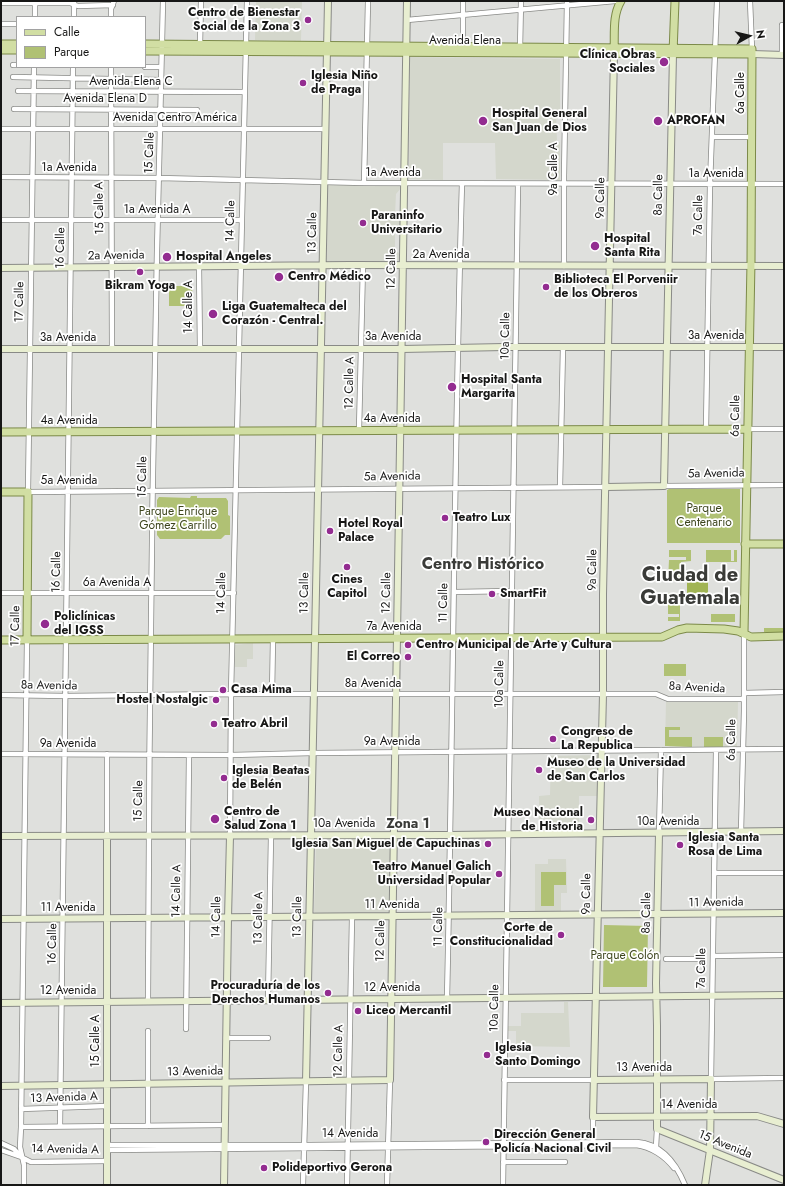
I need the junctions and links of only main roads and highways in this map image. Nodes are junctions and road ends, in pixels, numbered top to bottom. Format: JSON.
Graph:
{"nodes":[{"id":1,"x":622,"y":1,"type":"edge"},
{"id":2,"x":675,"y":1,"type":"edge"},
{"id":3,"x":1,"y":44,"type":"edge"},
{"id":4,"x":16,"y":44,"type":"edge"},
{"id":5,"x":146,"y":44,"type":"edge"},
{"id":6,"x":162,"y":48,"type":"junction"},
{"id":7,"x":1,"y":50,"type":"edge"},
{"id":8,"x":16,"y":50,"type":"edge"},
{"id":9,"x":614,"y":50,"type":"junction"},
{"id":10,"x":146,"y":51,"type":"edge"},
{"id":11,"x":673,"y":51,"type":"junction"},
{"id":12,"x":752,"y":52,"type":"joint"},
{"id":13,"x":747,"y":429,"type":"junction"},
{"id":14,"x":1,"y":432,"type":"edge"},
{"id":15,"x":1,"y":492,"type":"edge"},
{"id":16,"x":28,"y":492,"type":"joint"},
{"id":17,"x":745,"y":544,"type":"junction"},
{"id":18,"x":784,"y":544,"type":"edge"},
{"id":19,"x":744,"y":633,"type":"junction"},
{"id":20,"x":784,"y":636,"type":"edge"},
{"id":21,"x":1,"y":640,"type":"edge"},
{"id":22,"x":26,"y":640,"type":"junction"}],
"edges":[{"from":1,"to":9,"type":"main road","name":"9a Calle"},
{"from":2,"to":11,"type":"main road","name":"8a Calle"},
{"from":3,"to":4,"type":"main road"},
{"from":5,"to":6,"type":"main road","name":"Avenida Elena"},
{"from":6,"to":9,"type":"main road","name":"Avenida Elena"},
{"from":6,"to":10,"type":"main road","name":"Avenida Elena"},
{"from":7,"to":8,"type":"main road"},
{"from":9,"to":11,"type":"main road","name":"Avenida Elena"},
{"from":11,"to":12,"type":"main road","name":"Avenida Elena"},
{"from":12,"to":13,"type":"main road","name":"6a Calle"},
{"from":13,"to":14,"type":"main road","name":"4a Avenida"},
{"from":13,"to":17,"type":"main road","name":"6a Calle"},
{"from":15,"to":16,"type":"main road","name":"5a Avenida"},
{"from":16,"to":22,"type":"main road","name":"17 Calle"},
{"from":17,"to":18,"type":"main road"},
{"from":17,"to":19,"type":"main road","name":"6a Calle"},
{"from":19,"to":20,"type":"main road","name":"7a Avenida"},
{"from":19,"to":22,"type":"main road","name":"7a Avenida"},
{"from":21,"to":22,"type":"main road","name":"7a Avenida"}]}
